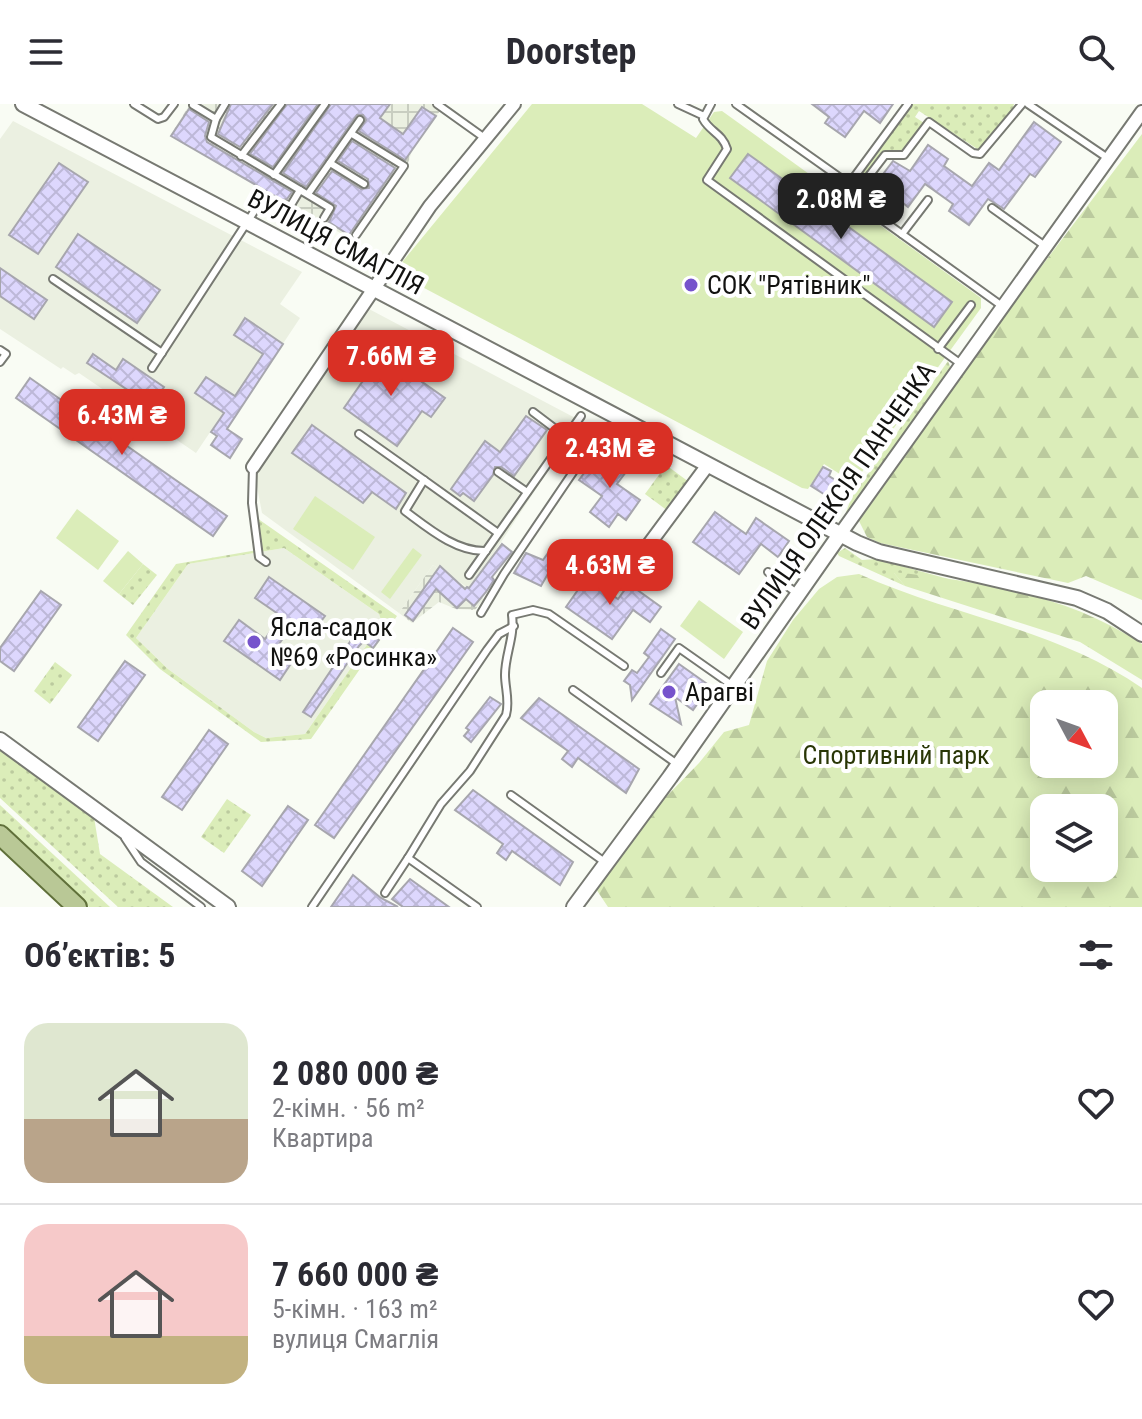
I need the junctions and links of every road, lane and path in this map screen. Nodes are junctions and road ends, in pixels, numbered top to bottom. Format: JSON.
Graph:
{"nodes":[{"id":1,"x":23,"y":104,"type":"edge"},
{"id":2,"x":134,"y":104,"type":"edge"},
{"id":3,"x":174,"y":104,"type":"edge"},
{"id":4,"x":225,"y":104,"type":"edge"},
{"id":5,"x":281,"y":104,"type":"edge"},
{"id":6,"x":325,"y":104,"type":"edge"},
{"id":7,"x":437,"y":104,"type":"edge"},
{"id":8,"x":514,"y":104,"type":"edge"},
{"id":9,"x":678,"y":104,"type":"edge"},
{"id":10,"x":711,"y":104,"type":"edge"},
{"id":11,"x":736,"y":104,"type":"edge"},
{"id":12,"x":908,"y":104,"type":"edge"},
{"id":13,"x":1025,"y":104,"type":"edge"},
{"id":14,"x":193,"y":105,"type":"edge"},
{"id":15,"x":1142,"y":112,"type":"edge"},
{"id":16,"x":704,"y":116,"type":"junction"},
{"id":17,"x":216,"y":119,"type":"junction"},
{"id":18,"x":360,"y":120,"type":"dead end"},
{"id":19,"x":352,"y":134,"type":"junction"},
{"id":20,"x":486,"y":139,"type":"junction"},
{"id":21,"x":241,"y":156,"type":"junction"},
{"id":22,"x":1109,"y":159,"type":"junction"},
{"id":23,"x":330,"y":163,"type":"junction"},
{"id":24,"x":274,"y":175,"type":"junction"},
{"id":25,"x":364,"y":184,"type":"dead end"},
{"id":26,"x":849,"y":184,"type":"junction"},
{"id":27,"x":304,"y":192,"type":"junction"},
{"id":28,"x":856,"y":193,"type":"junction"},
{"id":29,"x":928,"y":200,"type":"dead end"},
{"id":30,"x":992,"y":208,"type":"dead end"},
{"id":31,"x":324,"y":218,"type":"dead end"},
{"id":32,"x":247,"y":222,"type":"junction"},
{"id":33,"x":902,"y":234,"type":"junction"},
{"id":34,"x":356,"y":235,"type":"dead end"},
{"id":35,"x":1045,"y":246,"type":"junction"},
{"id":36,"x":53,"y":279,"type":"dead end"},
{"id":37,"x":374,"y":289,"type":"junction"},
{"id":38,"x":971,"y":305,"type":"dead end"},
{"id":39,"x":1002,"y":306,"type":"junction"},
{"id":40,"x":938,"y":349,"type":"junction"},
{"id":41,"x":0,"y":350,"type":"edge"},
{"id":42,"x":162,"y":353,"type":"junction"},
{"id":43,"x":0,"y":362,"type":"edge"},
{"id":44,"x":961,"y":364,"type":"junction"},
{"id":45,"x":152,"y":368,"type":"dead end"},
{"id":46,"x":533,"y":412,"type":"dead end"},
{"id":47,"x":581,"y":416,"type":"dead end"},
{"id":48,"x":603,"y":428,"type":"dead end"},
{"id":49,"x":359,"y":434,"type":"dead end"},
{"id":50,"x":566,"y":437,"type":"junction"},
{"id":51,"x":707,"y":466,"type":"junction"},
{"id":52,"x":253,"y":467,"type":"joint"},
{"id":53,"x":498,"y":472,"type":"dead end"},
{"id":54,"x":424,"y":480,"type":"junction"},
{"id":55,"x":527,"y":492,"type":"junction"},
{"id":56,"x":498,"y":533,"type":"junction"},
{"id":57,"x":841,"y":533,"type":"junction"},
{"id":58,"x":486,"y":551,"type":"junction"},
{"id":59,"x":601,"y":558,"type":"dead end"},
{"id":60,"x":266,"y":562,"type":"dead end"},
{"id":61,"x":768,"y":572,"type":"dead end"},
{"id":62,"x":469,"y":575,"type":"dead end"},
{"id":63,"x":798,"y":594,"type":"junction"},
{"id":64,"x":481,"y":613,"type":"dead end"},
{"id":65,"x":514,"y":626,"type":"junction"},
{"id":66,"x":1142,"y":634,"type":"edge"},
{"id":67,"x":624,"y":666,"type":"dead end"},
{"id":68,"x":661,"y":673,"type":"dead end"},
{"id":69,"x":733,"y":686,"type":"junction"},
{"id":70,"x":573,"y":690,"type":"dead end"},
{"id":71,"x":0,"y":740,"type":"edge"},
{"id":72,"x":678,"y":764,"type":"junction"},
{"id":73,"x":511,"y":795,"type":"dead end"},
{"id":74,"x":119,"y":829,"type":"junction"},
{"id":75,"x":0,"y":835,"type":"edge"},
{"id":76,"x":408,"y":858,"type":"junction"},
{"id":77,"x":606,"y":863,"type":"junction"},
{"id":78,"x":385,"y":893,"type":"dead end"},
{"id":79,"x":77,"y":907,"type":"edge"},
{"id":80,"x":201,"y":907,"type":"edge"},
{"id":81,"x":228,"y":907,"type":"edge"},
{"id":82,"x":312,"y":907,"type":"edge"},
{"id":83,"x":477,"y":907,"type":"edge"},
{"id":84,"x":574,"y":907,"type":"edge"}],
"edges":[{"from":1,"to":32,"type":"street","name":"ВУЛИЦЯ СМАГЛІЯ"},
{"from":2,"to":3,"type":"lane"},
{"from":4,"to":17,"type":"lane"},
{"from":5,"to":21,"type":"lane"},
{"from":6,"to":24,"type":"lane"},
{"from":7,"to":20,"type":"lane"},
{"from":8,"to":20,"type":"street"},
{"from":9,"to":16,"type":"lane"},
{"from":10,"to":16,"type":"lane"},
{"from":11,"to":26,"type":"lane"},
{"from":12,"to":26,"type":"lane"},
{"from":13,"to":22,"type":"lane"},
{"from":13,"to":28,"type":"lane"},
{"from":14,"to":17,"type":"lane"},
{"from":15,"to":22,"type":"street","name":"ВУЛИЦЯ ОЛЕКСІЯ ПАНЧЕНКА"},
{"from":16,"to":40,"type":"lane"},
{"from":17,"to":21,"type":"lane"},
{"from":18,"to":19,"type":"lane"},
{"from":19,"to":23,"type":"lane"},
{"from":19,"to":34,"type":"lane"},
{"from":20,"to":37,"type":"street"},
{"from":21,"to":24,"type":"lane"},
{"from":22,"to":35,"type":"street","name":"ВУЛИЦЯ ОЛЕКСІЯ ПАНЧЕНКА"},
{"from":23,"to":25,"type":"lane"},
{"from":23,"to":27,"type":"lane"},
{"from":24,"to":27,"type":"lane"},
{"from":26,"to":28,"type":"lane"},
{"from":27,"to":31,"type":"lane"},
{"from":27,"to":32,"type":"lane"},
{"from":28,"to":33,"type":"lane"},
{"from":29,"to":33,"type":"lane"},
{"from":30,"to":35,"type":"lane"},
{"from":32,"to":37,"type":"street","name":"ВУЛИЦЯ СМАГЛІЯ"},
{"from":32,"to":42,"type":"lane"},
{"from":33,"to":39,"type":"lane"},
{"from":35,"to":39,"type":"street","name":"ВУЛИЦЯ ОЛЕКСІЯ ПАНЧЕНКА"},
{"from":36,"to":42,"type":"lane"},
{"from":37,"to":51,"type":"street","name":"ВУЛИЦЯ СМАГЛІЯ"},
{"from":37,"to":52,"type":"street"},
{"from":38,"to":40,"type":"lane"},
{"from":39,"to":44,"type":"street","name":"ВУЛИЦЯ ОЛЕКСІЯ ПАНЧЕНКА"},
{"from":40,"to":44,"type":"lane"},
{"from":41,"to":43,"type":"lane"},
{"from":42,"to":45,"type":"lane"},
{"from":44,"to":57,"type":"street","name":"ВУЛИЦЯ ОЛЕКСІЯ ПАНЧЕНКА"},
{"from":46,"to":50,"type":"lane"},
{"from":47,"to":50,"type":"lane"},
{"from":48,"to":64,"type":"lane"},
{"from":49,"to":54,"type":"lane"},
{"from":50,"to":55,"type":"lane"},
{"from":51,"to":57,"type":"street","name":"ВУЛИЦЯ СМАГЛІЯ"},
{"from":51,"to":59,"type":"street"},
{"from":52,"to":60,"type":"lane"},
{"from":53,"to":55,"type":"lane"},
{"from":54,"to":56,"type":"lane"},
{"from":54,"to":58,"type":"lane"},
{"from":55,"to":56,"type":"lane"},
{"from":56,"to":58,"type":"lane"},
{"from":57,"to":63,"type":"street","name":"ВУЛИЦЯ ОЛЕКСІЯ ПАНЧЕНКА"},
{"from":57,"to":66,"type":"street","name":"ВУЛИЦЯ СМАГЛІЯ"},
{"from":58,"to":62,"type":"lane"},
{"from":61,"to":63,"type":"lane"},
{"from":63,"to":69,"type":"street","name":"ВУЛИЦЯ ОЛЕКСІЯ ПАНЧЕНКА"},
{"from":65,"to":67,"type":"lane"},
{"from":65,"to":76,"type":"lane"},
{"from":65,"to":82,"type":"lane"},
{"from":68,"to":69,"type":"lane"},
{"from":69,"to":72,"type":"street","name":"ВУЛИЦЯ ОЛЕКСІЯ ПАНЧЕНКА"},
{"from":70,"to":72,"type":"lane"},
{"from":71,"to":74,"type":"street"},
{"from":72,"to":77,"type":"street","name":"ВУЛИЦЯ ОЛЕКСІЯ ПАНЧЕНКА"},
{"from":73,"to":77,"type":"lane"},
{"from":74,"to":80,"type":"lane"},
{"from":74,"to":81,"type":"street"},
{"from":75,"to":79,"type":"main road"},
{"from":76,"to":78,"type":"lane"},
{"from":76,"to":83,"type":"lane"},
{"from":77,"to":84,"type":"street","name":"ВУЛИЦЯ ОЛЕКСІЯ ПАНЧЕНКА"}]}
